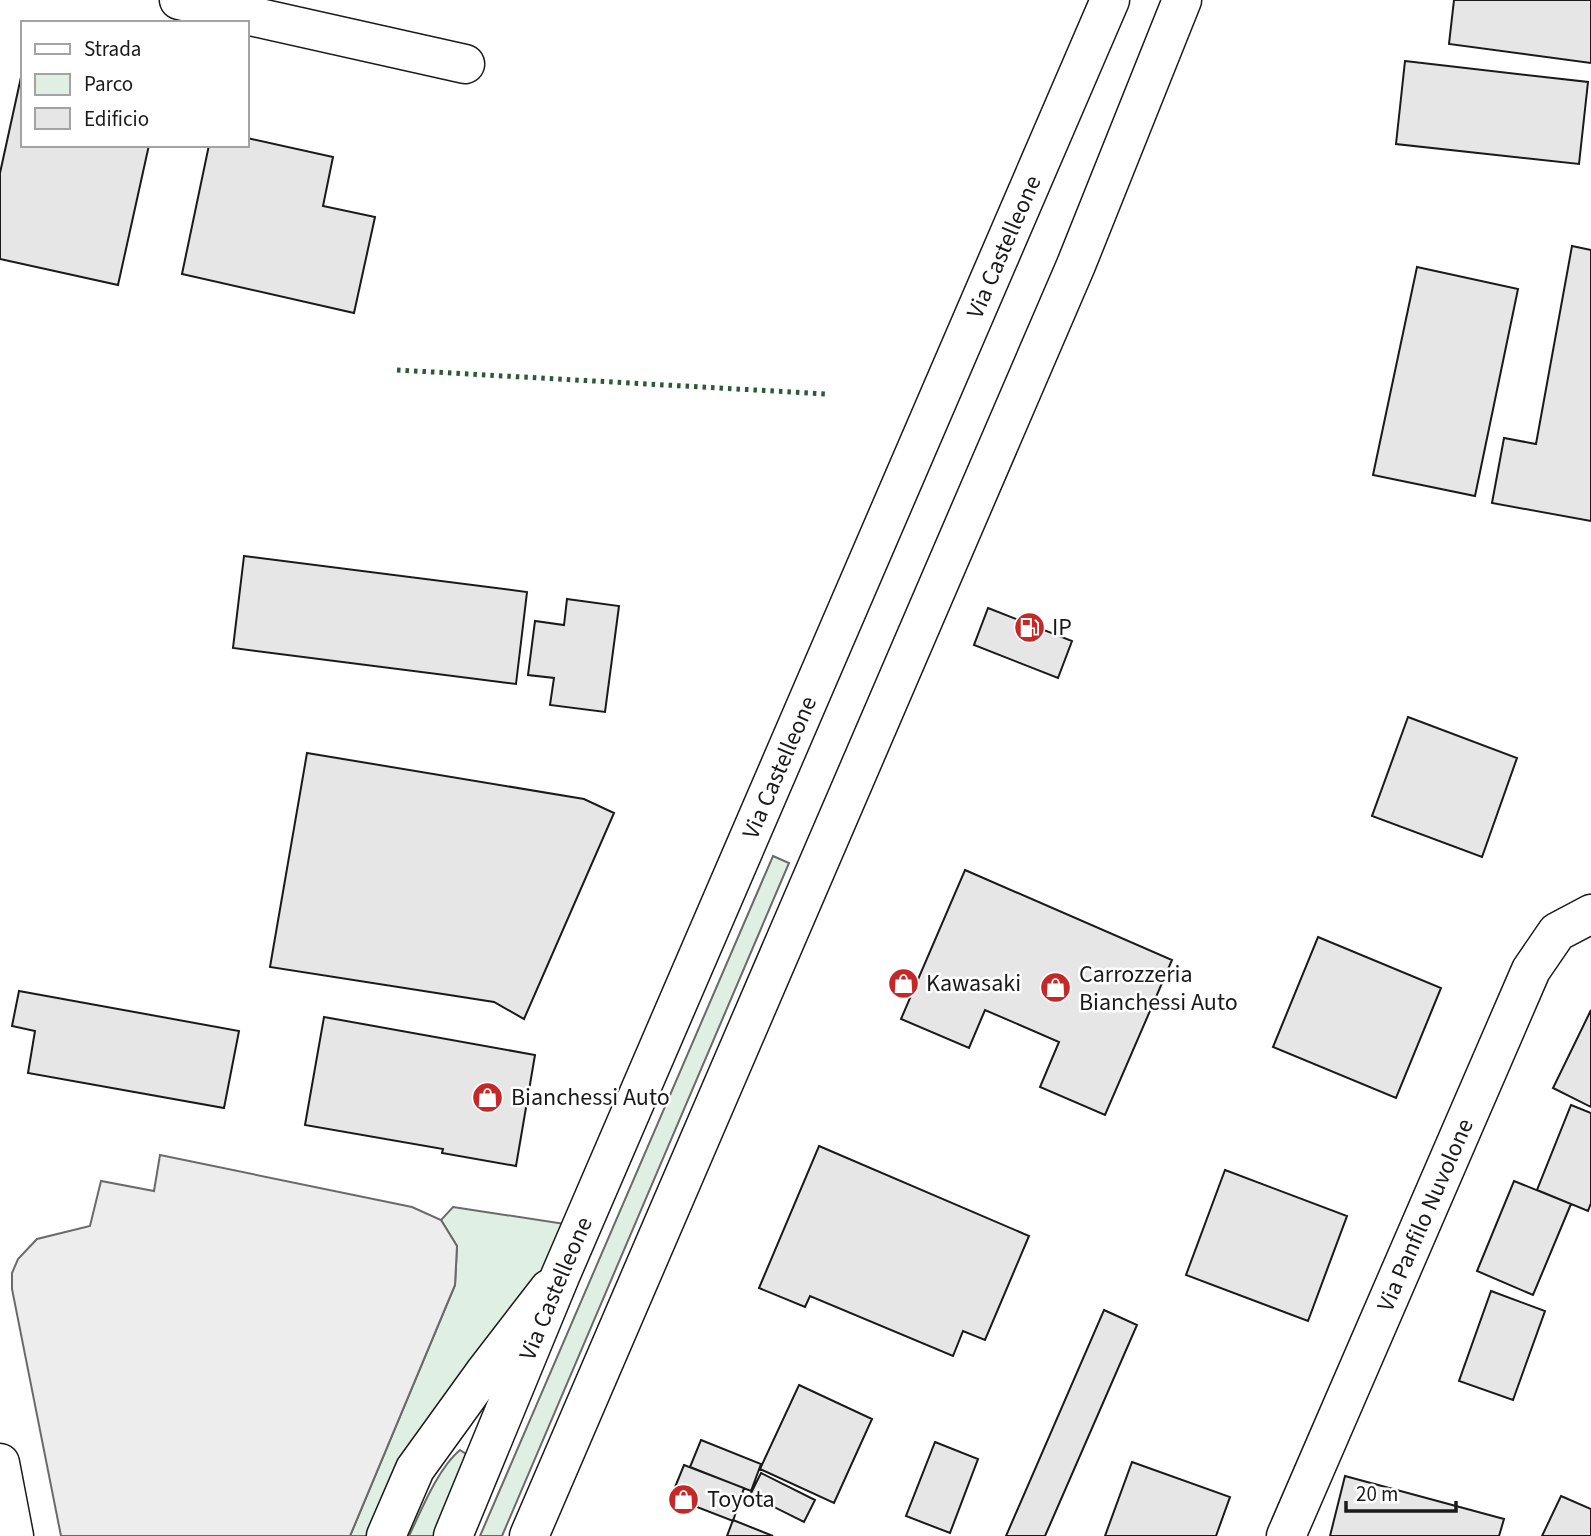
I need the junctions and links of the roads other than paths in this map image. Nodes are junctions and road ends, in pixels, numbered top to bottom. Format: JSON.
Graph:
{"nodes":[{"id":1,"x":179,"y":0,"type":"edge"},
{"id":2,"x":1110,"y":0,"type":"edge"},
{"id":3,"x":1182,"y":0,"type":"edge"},
{"id":4,"x":465,"y":64,"type":"dead end"},
{"id":5,"x":1591,"y":914,"type":"edge"},
{"id":6,"x":561,"y":1274,"type":"junction"},
{"id":7,"x":0,"y":1464,"type":"edge"},
{"id":8,"x":14,"y":1536,"type":"edge"},
{"id":9,"x":386,"y":1536,"type":"edge"},
{"id":10,"x":453,"y":1536,"type":"edge"},
{"id":11,"x":529,"y":1536,"type":"edge"},
{"id":12,"x":1286,"y":1536,"type":"edge"}],
"edges":[{"from":1,"to":4,"type":"main road"},
{"from":2,"to":6,"type":"main road","name":"Via Castelleone"},
{"from":3,"to":11,"type":"main road"},
{"from":5,"to":12,"type":"main road","name":"Via Panfilo Nuvolone"},
{"from":6,"to":9,"type":"main road"},
{"from":6,"to":10,"type":"main road","name":"Via Castelleone"},
{"from":7,"to":8,"type":"main road"}]}
